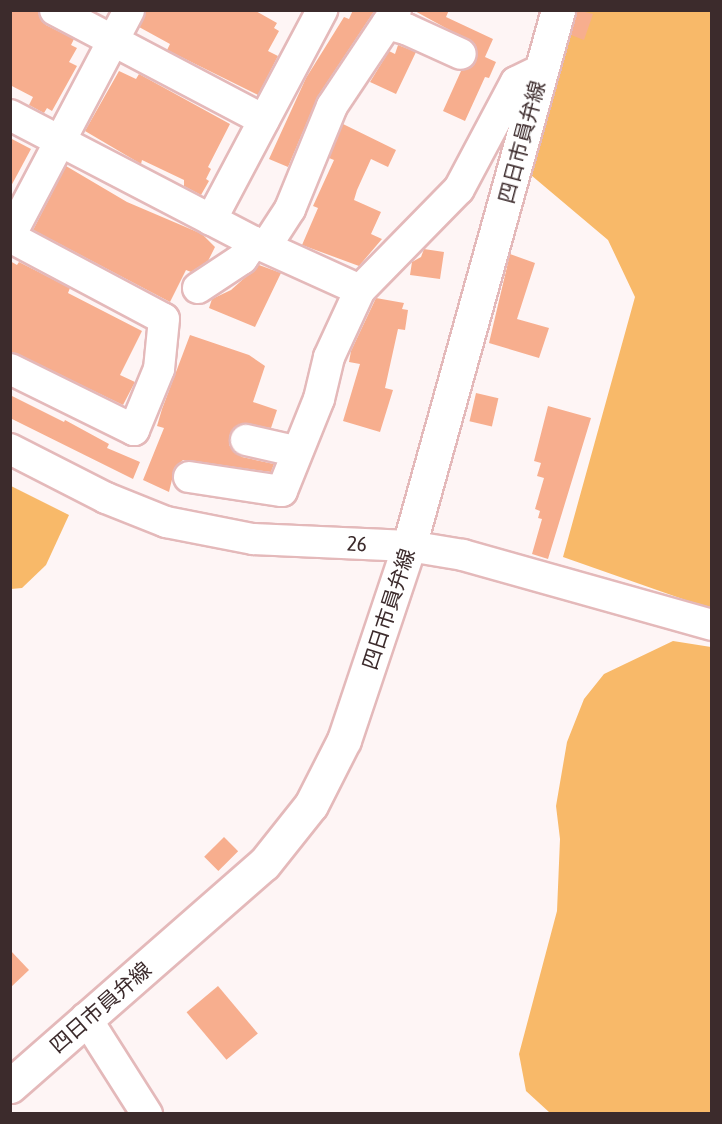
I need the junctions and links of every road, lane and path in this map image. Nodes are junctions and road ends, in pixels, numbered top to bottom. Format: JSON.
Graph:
{"nodes":[{"id":1,"x":55,"y":10,"type":"edge"},
{"id":2,"x":129,"y":10,"type":"edge"},
{"id":3,"x":558,"y":10,"type":"edge"},
{"id":4,"x":313,"y":14,"type":"edge"},
{"id":5,"x":391,"y":17,"type":"edge"},
{"id":6,"x":114,"y":41,"type":"junction"},
{"id":7,"x":461,"y":54,"type":"dead end"},
{"id":8,"x":541,"y":70,"type":"junction"},
{"id":9,"x":10,"y":115,"type":"edge"},
{"id":10,"x":264,"y":120,"type":"junction"},
{"id":11,"x":61,"y":142,"type":"junction"},
{"id":12,"x":211,"y":220,"type":"junction"},
{"id":13,"x":10,"y":237,"type":"edge"},
{"id":14,"x":260,"y":244,"type":"junction"},
{"id":15,"x":198,"y":288,"type":"dead end"},
{"id":16,"x":360,"y":290,"type":"junction"},
{"id":17,"x":10,"y":369,"type":"edge"},
{"id":18,"x":246,"y":440,"type":"dead end"},
{"id":19,"x":10,"y":449,"type":"edge"},
{"id":20,"x":295,"y":451,"type":"junction"},
{"id":21,"x":189,"y":477,"type":"dead end"},
{"id":22,"x":409,"y":546,"type":"junction"},
{"id":23,"x":711,"y":625,"type":"edge"},
{"id":24,"x":86,"y":1018,"type":"junction"},
{"id":25,"x":10,"y":1086,"type":"edge"},
{"id":26,"x":147,"y":1113,"type":"edge"}],
"edges":[{"from":1,"to":6,"type":"street"},
{"from":2,"to":6,"type":"street"},
{"from":3,"to":8,"type":"main road","name":"四日市員弁線"},
{"from":4,"to":10,"type":"street"},
{"from":5,"to":7,"type":"street"},
{"from":5,"to":14,"type":"street"},
{"from":6,"to":10,"type":"street"},
{"from":6,"to":11,"type":"street"},
{"from":8,"to":16,"type":"street"},
{"from":8,"to":22,"type":"main road","name":"四日市員弁線"},
{"from":9,"to":11,"type":"street"},
{"from":10,"to":12,"type":"street"},
{"from":11,"to":12,"type":"street"},
{"from":11,"to":13,"type":"street"},
{"from":12,"to":14,"type":"street"},
{"from":13,"to":17,"type":"street"},
{"from":14,"to":15,"type":"street"},
{"from":14,"to":16,"type":"street"},
{"from":16,"to":20,"type":"street"},
{"from":18,"to":20,"type":"street"},
{"from":19,"to":22,"type":"street","name":"26"},
{"from":20,"to":21,"type":"street"},
{"from":22,"to":23,"type":"street","name":"26"},
{"from":22,"to":24,"type":"main road","name":"四日市員弁線"},
{"from":24,"to":25,"type":"main road","name":"四日市員弁線"},
{"from":24,"to":26,"type":"street"}]}
